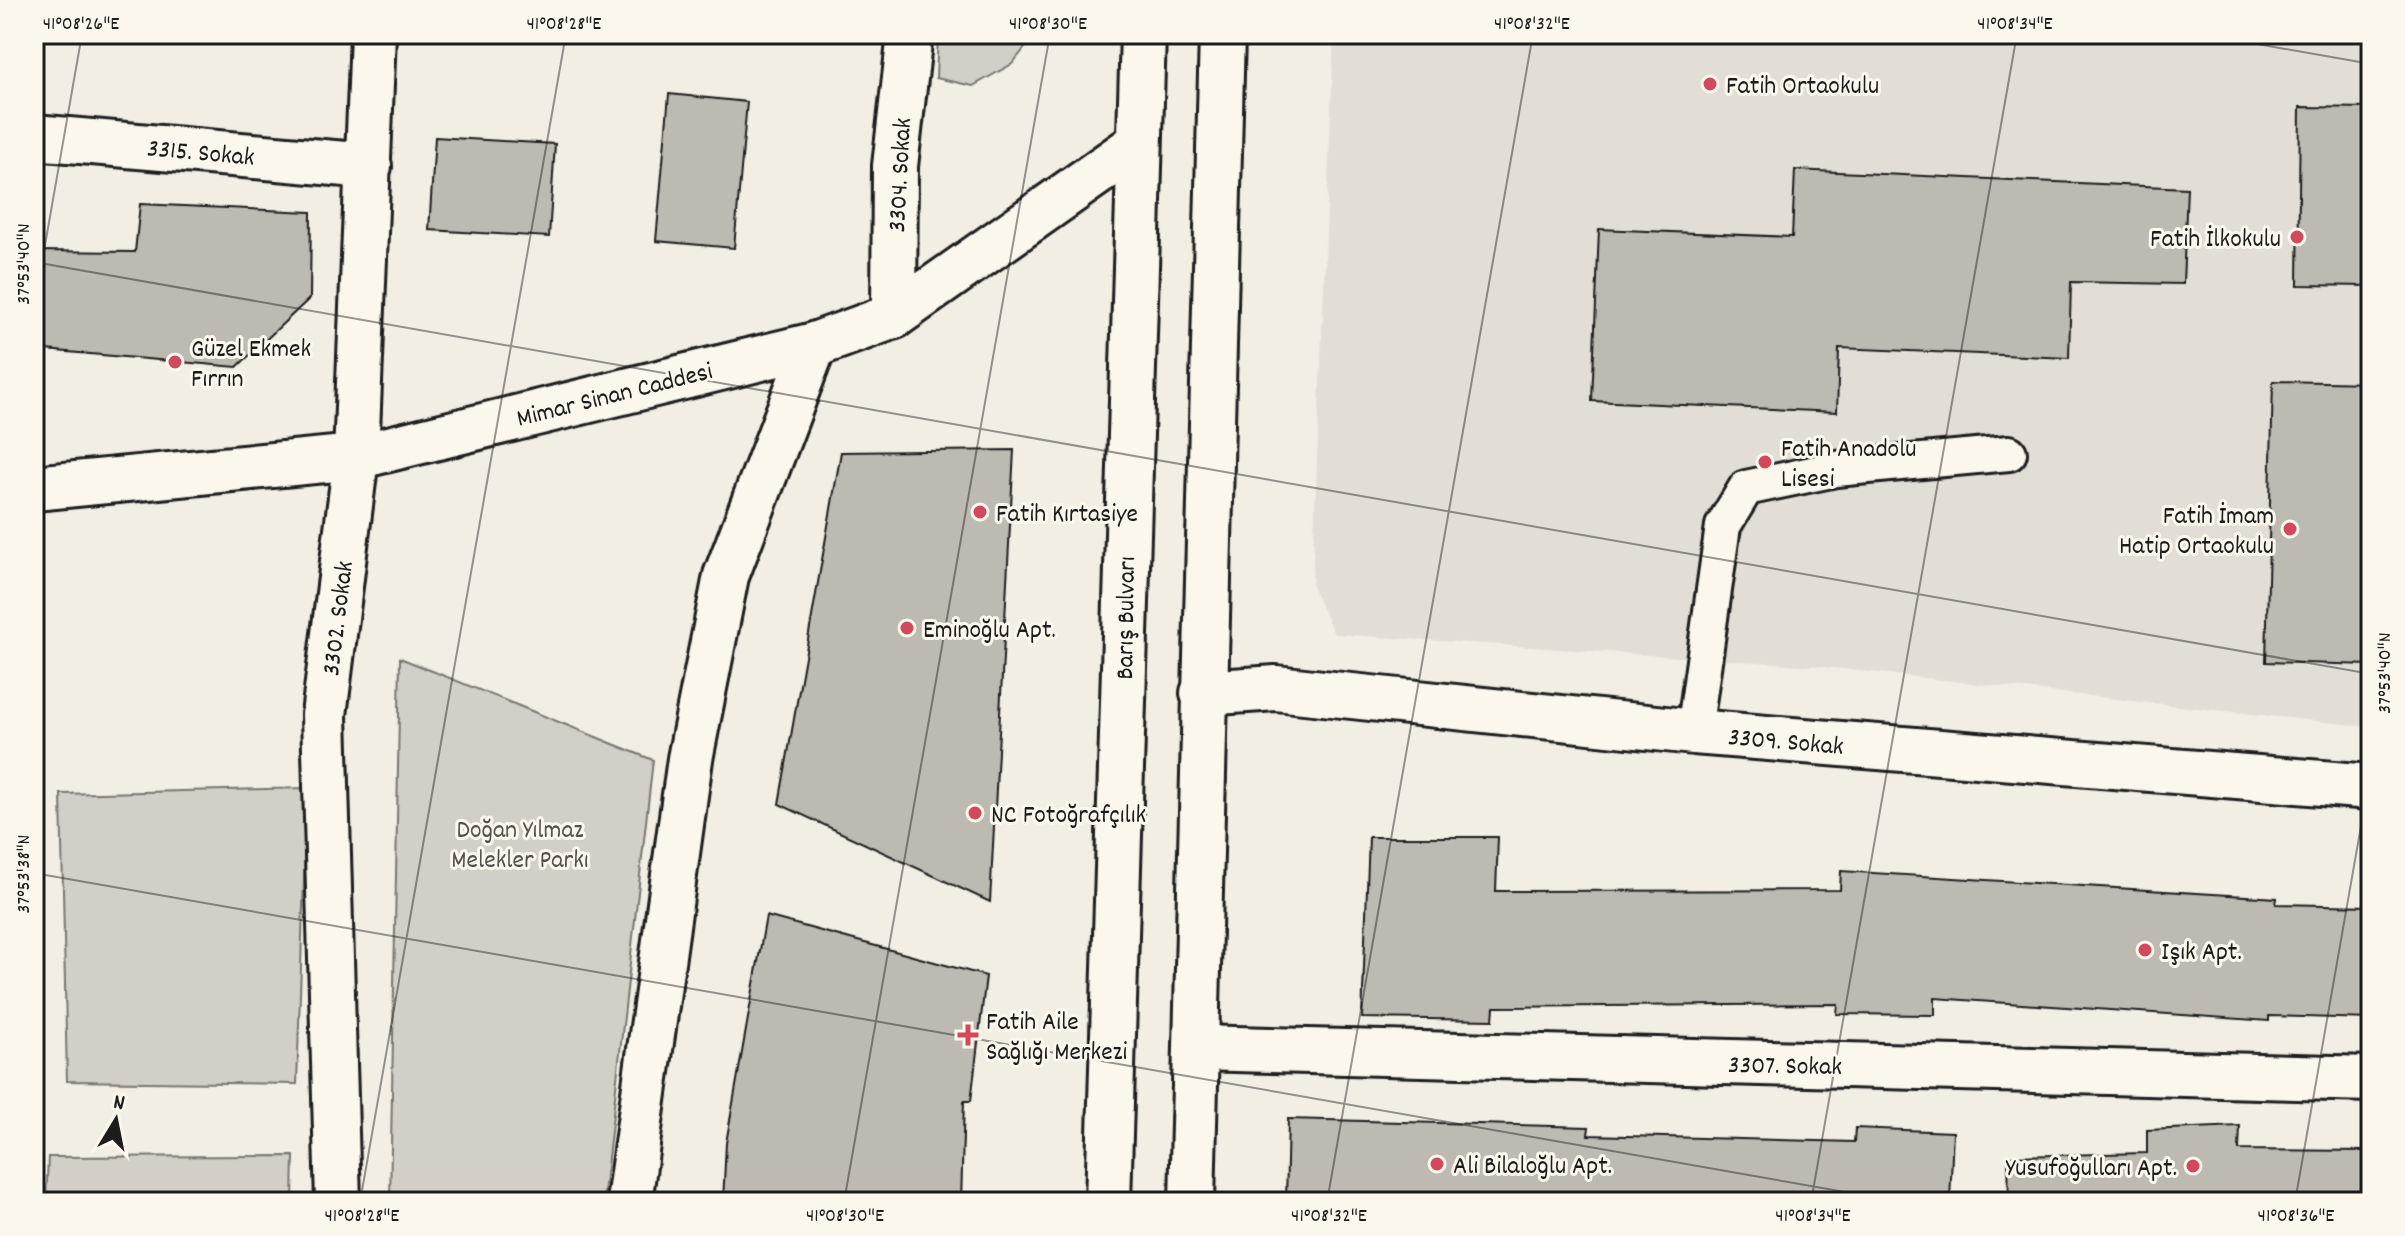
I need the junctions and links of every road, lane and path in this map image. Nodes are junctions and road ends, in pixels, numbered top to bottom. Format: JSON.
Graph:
{"nodes":[{"id":1,"x":373,"y":34,"type":"edge"},
{"id":2,"x":910,"y":34,"type":"edge"},
{"id":3,"x":1143,"y":34,"type":"edge"},
{"id":4,"x":1222,"y":34,"type":"edge"},
{"id":5,"x":34,"y":137,"type":"edge"},
{"id":6,"x":1138,"y":144,"type":"junction"},
{"id":7,"x":369,"y":166,"type":"junction"},
{"id":8,"x":894,"y":316,"type":"junction"},
{"id":9,"x":814,"y":345,"type":"junction"},
{"id":10,"x":2009,"y":453,"type":"dead end"},
{"id":11,"x":356,"y":457,"type":"junction"},
{"id":12,"x":34,"y":488,"type":"edge"},
{"id":13,"x":1203,"y":693,"type":"junction"},
{"id":14,"x":1694,"y":732,"type":"junction"},
{"id":15,"x":2371,"y":787,"type":"edge"},
{"id":16,"x":1198,"y":1048,"type":"junction"},
{"id":17,"x":2371,"y":1079,"type":"edge"},
{"id":18,"x":338,"y":1202,"type":"edge"},
{"id":19,"x":629,"y":1202,"type":"edge"},
{"id":20,"x":1108,"y":1202,"type":"edge"},
{"id":21,"x":1192,"y":1202,"type":"edge"}],
"edges":[{"from":1,"to":7,"type":"street","name":"3302. Sokak"},
{"from":2,"to":8,"type":"street","name":"3304. Sokak"},
{"from":3,"to":6,"type":"street","name":"Barış Bulvarı"},
{"from":4,"to":13,"type":"street"},
{"from":5,"to":7,"type":"street","name":"3315. Sokak"},
{"from":6,"to":8,"type":"street","name":"Mimar Sinan Caddesi"},
{"from":6,"to":20,"type":"street","name":"Barış Bulvarı"},
{"from":7,"to":11,"type":"street","name":"3302. Sokak"},
{"from":8,"to":9,"type":"street","name":"Mimar Sinan Caddesi"},
{"from":9,"to":11,"type":"street","name":"Mimar Sinan Caddesi"},
{"from":9,"to":19,"type":"street"},
{"from":10,"to":14,"type":"lane"},
{"from":11,"to":12,"type":"street","name":"Mimar Sinan Caddesi"},
{"from":11,"to":18,"type":"street","name":"3302. Sokak"},
{"from":13,"to":14,"type":"street","name":"3309. Sokak"},
{"from":13,"to":16,"type":"street"},
{"from":14,"to":15,"type":"street","name":"3309. Sokak"},
{"from":16,"to":17,"type":"street","name":"3307. Sokak"},
{"from":16,"to":21,"type":"street"}]}
